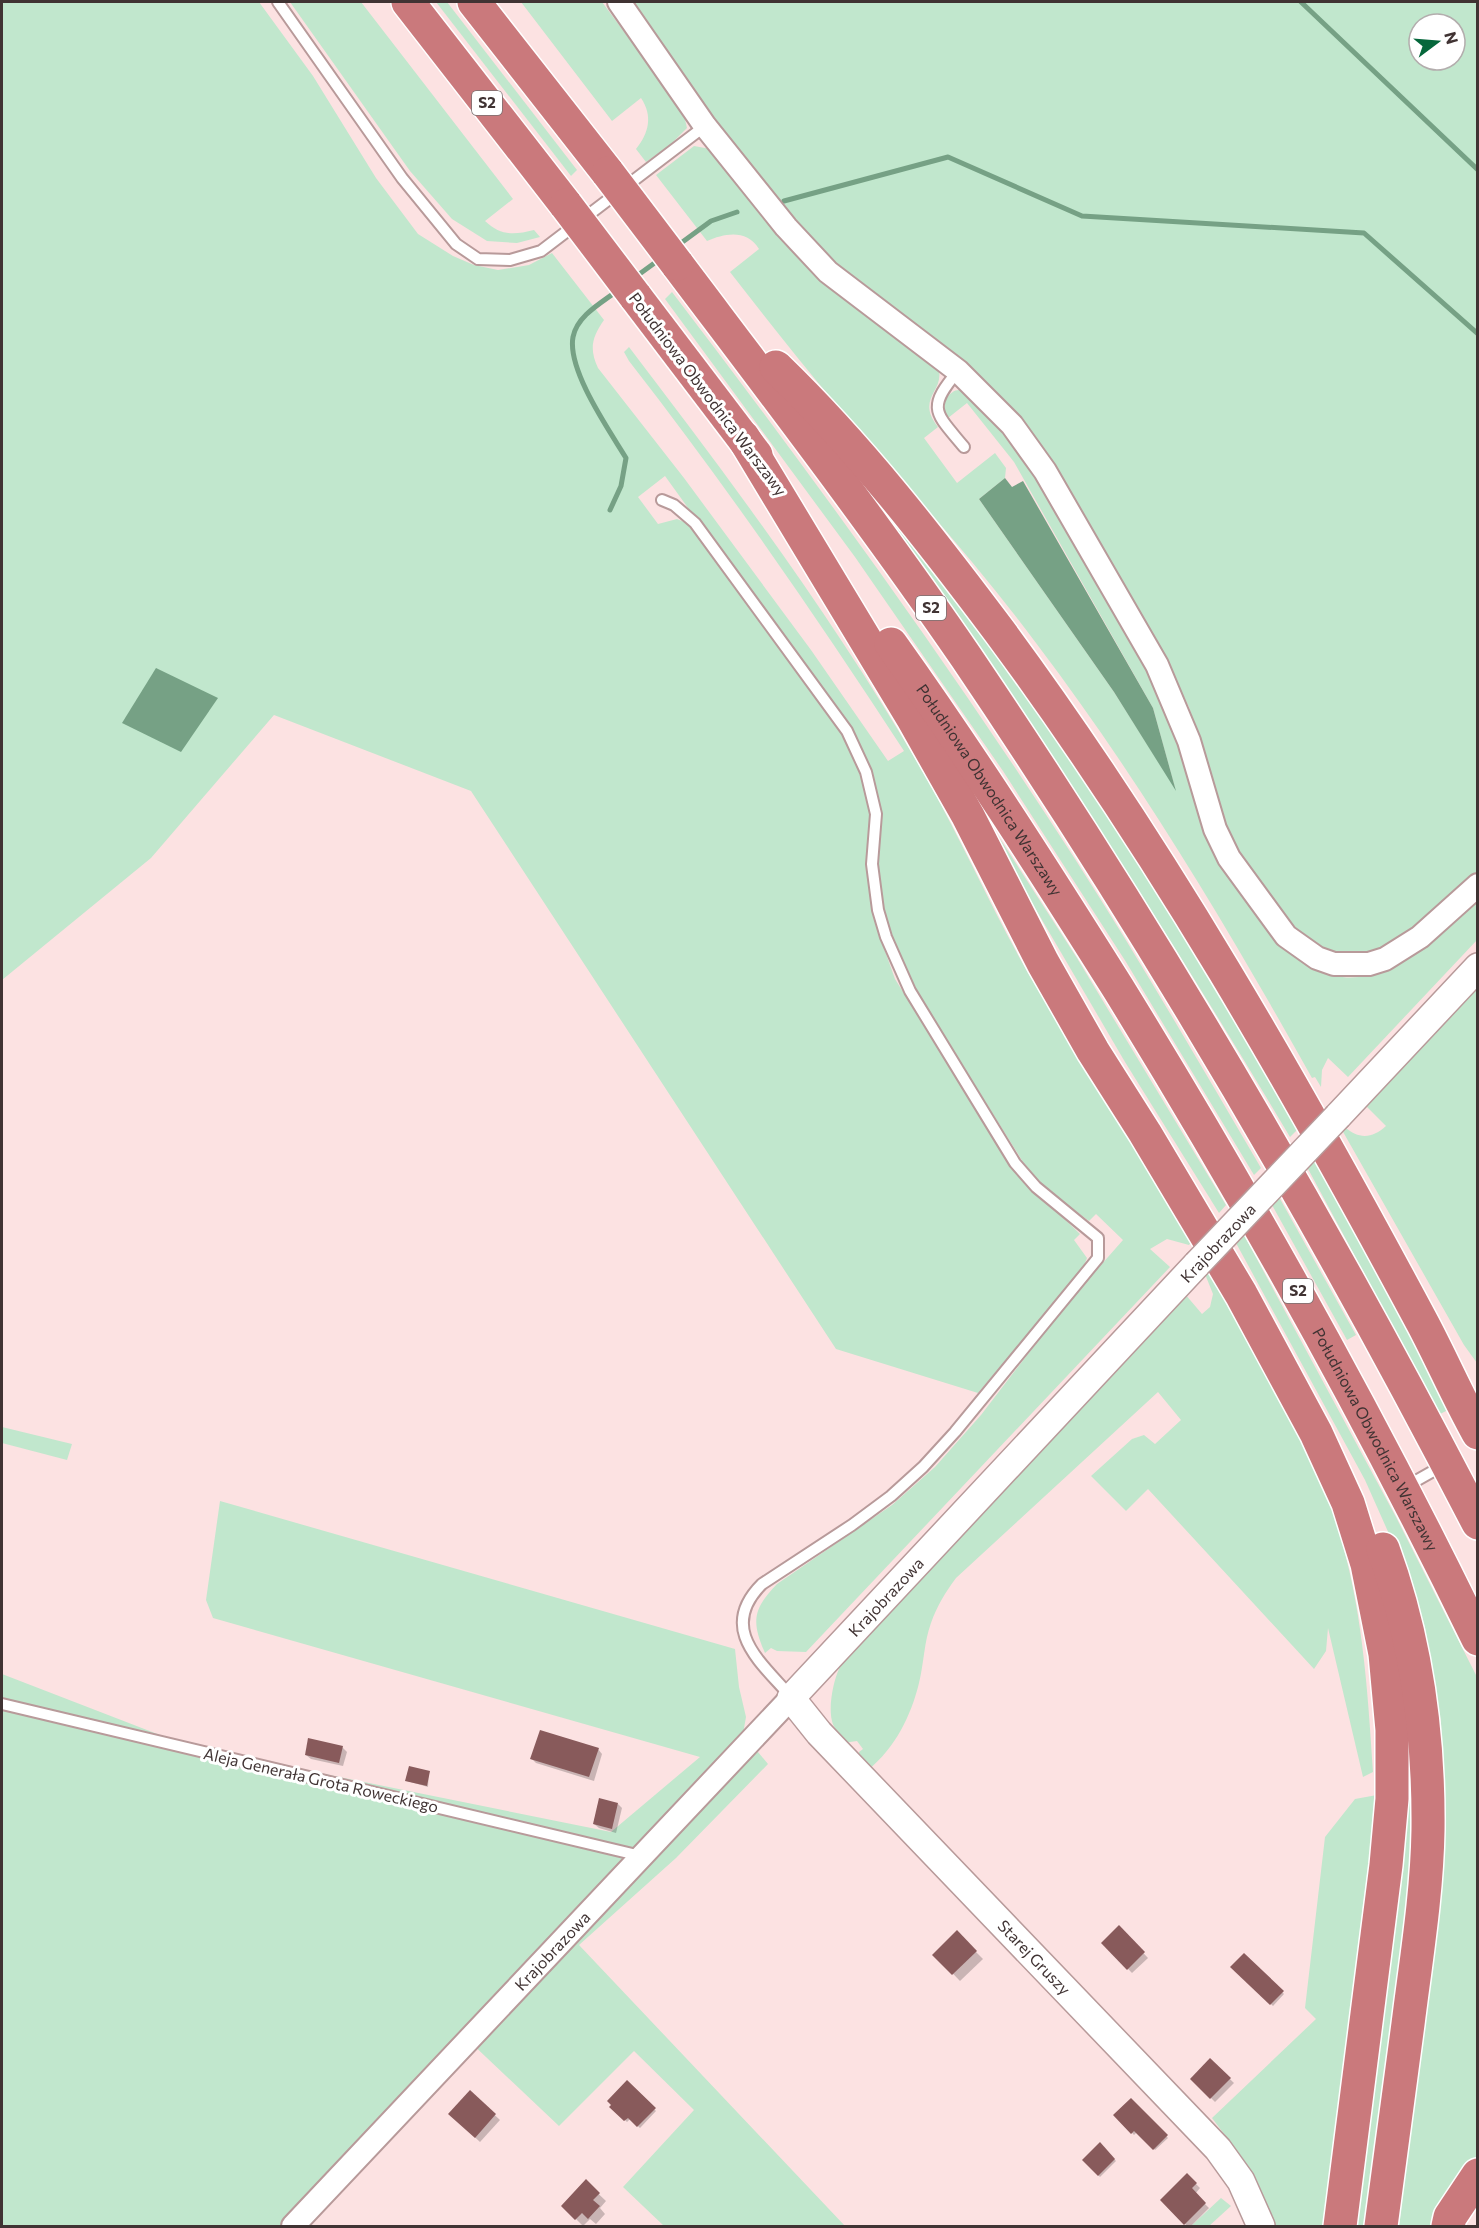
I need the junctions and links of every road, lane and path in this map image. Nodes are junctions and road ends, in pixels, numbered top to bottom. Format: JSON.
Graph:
{"nodes":[{"id":1,"x":278,"y":2,"type":"edge"},
{"id":2,"x":408,"y":2,"type":"edge"},
{"id":3,"x":474,"y":2,"type":"edge"},
{"id":4,"x":618,"y":2,"type":"edge"},
{"id":5,"x":705,"y":126,"type":"junction"},
{"id":6,"x":701,"y":295,"type":"junction"},
{"id":7,"x":958,"y":371,"type":"junction"},
{"id":8,"x":743,"y":437,"type":"junction"},
{"id":9,"x":964,"y":447,"type":"dead end"},
{"id":10,"x":662,"y":500,"type":"dead end"},
{"id":11,"x":1478,"y":885,"type":"edge"},
{"id":12,"x":1478,"y":967,"type":"edge"},
{"id":13,"x":1241,"y":1294,"type":"junction"},
{"id":14,"x":1424,"y":1326,"type":"junction"},
{"id":15,"x":1478,"y":1398,"type":"edge"},
{"id":16,"x":1478,"y":1433,"type":"edge"},
{"id":17,"x":1447,"y":1464,"type":"junction"},
{"id":18,"x":1402,"y":1488,"type":"junction"},
{"id":19,"x":1478,"y":1523,"type":"edge"},
{"id":20,"x":1478,"y":1639,"type":"edge"},
{"id":21,"x":791,"y":1698,"type":"junction"},
{"id":22,"x":2,"y":1704,"type":"edge"},
{"id":23,"x":641,"y":1856,"type":"junction"},
{"id":24,"x":1478,"y":2175,"type":"edge"},
{"id":25,"x":293,"y":2226,"type":"edge"},
{"id":26,"x":1261,"y":2226,"type":"edge"},
{"id":27,"x":1340,"y":2226,"type":"edge"},
{"id":28,"x":1382,"y":2226,"type":"edge"},
{"id":29,"x":1448,"y":2226,"type":"edge"}],
"edges":[{"from":1,"to":5,"type":"lane"},
{"from":2,"to":8,"type":"highway","name":"Południowa Obwodnica Warszawy","number":"S2","bridge":true},
{"from":3,"to":6,"type":"highway","number":"S2","bridge":true},
{"from":4,"to":5,"type":"street"},
{"from":5,"to":7,"type":"street"},
{"from":6,"to":14,"type":"highway"},
{"from":6,"to":17,"type":"highway","number":"S2"},
{"from":7,"to":9,"type":"lane"},
{"from":7,"to":11,"type":"street"},
{"from":8,"to":13,"type":"highway"},
{"from":8,"to":18,"type":"highway","name":"Południowa Obwodnica Warszawy","number":"S2"},
{"from":10,"to":21,"type":"lane"},
{"from":12,"to":21,"type":"street","name":"Krajobrazowa","bridge":true},
{"from":13,"to":27,"type":"highway"},
{"from":13,"to":28,"type":"highway"},
{"from":14,"to":15,"type":"highway"},
{"from":14,"to":16,"type":"highway"},
{"from":17,"to":18,"type":"lane"},
{"from":17,"to":19,"type":"highway","number":"S2"},
{"from":18,"to":20,"type":"highway","name":"Południowa Obwodnica Warszawy","number":"S2"},
{"from":21,"to":23,"type":"street","name":"Krajobrazowa"},
{"from":21,"to":26,"type":"street","name":"Starej Gruszy"},
{"from":22,"to":23,"type":"lane","name":"Aleja Generała Grota Roweckiego"},
{"from":23,"to":25,"type":"street","name":"Krajobrazowa"},
{"from":24,"to":29,"type":"highway"}]}
